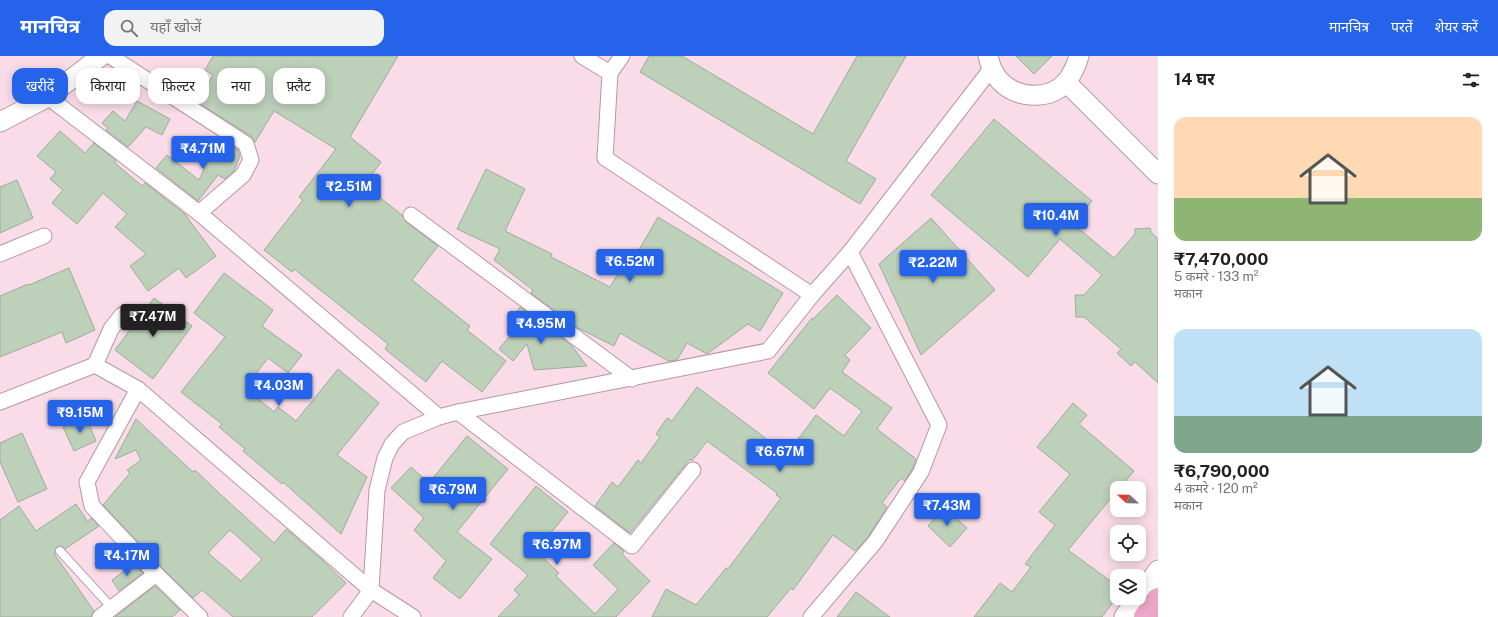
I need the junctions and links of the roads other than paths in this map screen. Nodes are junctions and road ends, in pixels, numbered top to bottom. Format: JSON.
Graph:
{"nodes":[{"id":1,"x":101,"y":56,"type":"edge"},
{"id":2,"x":110,"y":56,"type":"edge"},
{"id":3,"x":582,"y":56,"type":"edge"},
{"id":4,"x":622,"y":56,"type":"edge"},
{"id":5,"x":1079,"y":56,"type":"edge"},
{"id":6,"x":990,"y":62,"type":"edge"},
{"id":7,"x":610,"y":73,"type":"junction"},
{"id":8,"x":68,"y":82,"type":"edge"},
{"id":9,"x":1066,"y":82,"type":"junction"},
{"id":10,"x":35,"y":104,"type":"edge"},
{"id":11,"x":57,"y":104,"type":"edge"},
{"id":12,"x":0,"y":122,"type":"edge"},
{"id":13,"x":1158,"y":174,"type":"edge"},
{"id":14,"x":199,"y":213,"type":"junction"},
{"id":15,"x":411,"y":215,"type":"dead end"},
{"id":16,"x":44,"y":236,"type":"dead end"},
{"id":17,"x":850,"y":252,"type":"junction"},
{"id":18,"x":0,"y":254,"type":"edge"},
{"id":19,"x":812,"y":295,"type":"junction"},
{"id":20,"x":122,"y":314,"type":"dead end"},
{"id":21,"x":94,"y":365,"type":"junction"},
{"id":22,"x":632,"y":379,"type":"junction"},
{"id":23,"x":138,"y":389,"type":"junction"},
{"id":24,"x":0,"y":402,"type":"edge"},
{"id":25,"x":458,"y":412,"type":"junction"},
{"id":26,"x":440,"y":417,"type":"junction"},
{"id":27,"x":693,"y":470,"type":"dead end"},
{"id":28,"x":60,"y":551,"type":"dead end"},
{"id":29,"x":1158,"y":570,"type":"edge"},
{"id":30,"x":156,"y":574,"type":"junction"},
{"id":31,"x":1146,"y":586,"type":"edge"},
{"id":32,"x":371,"y":590,"type":"junction"},
{"id":33,"x":1158,"y":599,"type":"edge"},
{"id":34,"x":1132,"y":605,"type":"edge"},
{"id":35,"x":112,"y":608,"type":"junction"},
{"id":36,"x":100,"y":617,"type":"edge"},
{"id":37,"x":200,"y":617,"type":"edge"},
{"id":38,"x":351,"y":617,"type":"edge"},
{"id":39,"x":414,"y":617,"type":"edge"},
{"id":40,"x":810,"y":617,"type":"edge"},
{"id":41,"x":1124,"y":617,"type":"edge"},
{"id":42,"x":1145,"y":617,"type":"edge"}],
"edges":[{"from":1,"to":8,"type":"street"},
{"from":2,"to":14,"type":"street"},
{"from":3,"to":7,"type":"street"},
{"from":4,"to":7,"type":"street"},
{"from":5,"to":9,"type":"street"},
{"from":6,"to":9,"type":"street"},
{"from":6,"to":17,"type":"street"},
{"from":7,"to":19,"type":"street"},
{"from":9,"to":13,"type":"street"},
{"from":10,"to":12,"type":"street"},
{"from":11,"to":14,"type":"street"},
{"from":14,"to":26,"type":"street"},
{"from":15,"to":22,"type":"street"},
{"from":16,"to":18,"type":"street"},
{"from":17,"to":19,"type":"street"},
{"from":17,"to":40,"type":"street"},
{"from":19,"to":22,"type":"street"},
{"from":20,"to":21,"type":"street"},
{"from":21,"to":23,"type":"street"},
{"from":21,"to":24,"type":"street"},
{"from":22,"to":25,"type":"street"},
{"from":23,"to":30,"type":"street"},
{"from":23,"to":32,"type":"street"},
{"from":25,"to":26,"type":"street"},
{"from":25,"to":27,"type":"street"},
{"from":26,"to":32,"type":"street"},
{"from":28,"to":35,"type":"lane"},
{"from":29,"to":31,"type":"street"},
{"from":30,"to":35,"type":"street"},
{"from":30,"to":37,"type":"street"},
{"from":32,"to":38,"type":"street"},
{"from":32,"to":39,"type":"street"},
{"from":33,"to":42,"type":"main road"},
{"from":34,"to":41,"type":"street"},
{"from":35,"to":36,"type":"street"}]}
